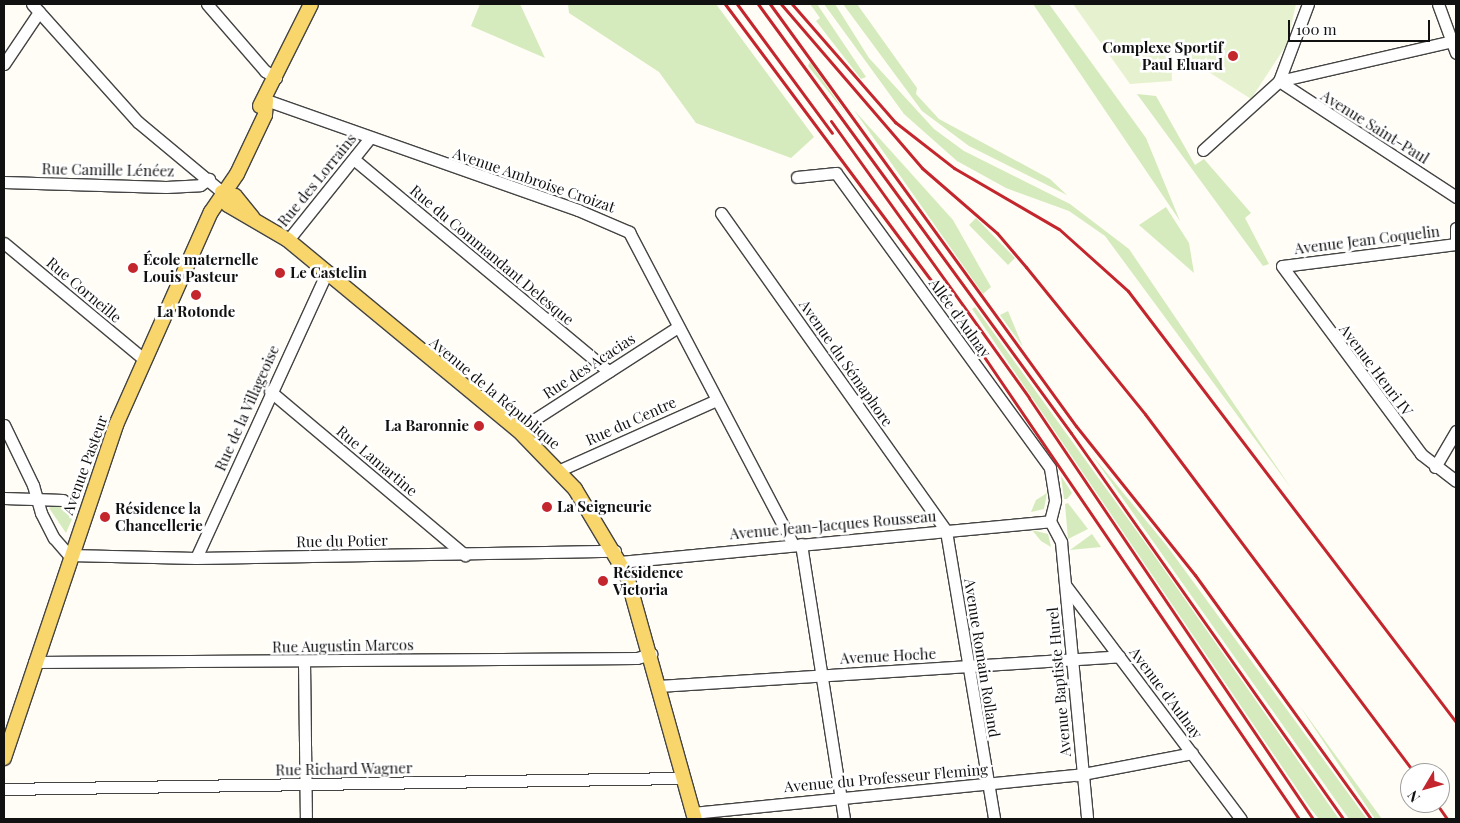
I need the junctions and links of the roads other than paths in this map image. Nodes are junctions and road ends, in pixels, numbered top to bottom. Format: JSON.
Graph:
{"nodes":[{"id":1,"x":206,"y":4,"type":"edge"},
{"id":2,"x":311,"y":4,"type":"edge"},
{"id":3,"x":1308,"y":4,"type":"edge"},
{"id":4,"x":1438,"y":4,"type":"edge"},
{"id":5,"x":36,"y":8,"type":"edge"},
{"id":6,"x":1454,"y":40,"type":"edge"},
{"id":7,"x":1456,"y":53,"type":"edge"},
{"id":8,"x":4,"y":64,"type":"edge"},
{"id":9,"x":276,"y":78,"type":"junction"},
{"id":10,"x":1279,"y":81,"type":"junction"},
{"id":11,"x":266,"y":100,"type":"junction"},
{"id":12,"x":369,"y":139,"type":"junction"},
{"id":13,"x":1203,"y":150,"type":"dead end"},
{"id":14,"x":356,"y":161,"type":"junction"},
{"id":15,"x":797,"y":177,"type":"dead end"},
{"id":16,"x":209,"y":179,"type":"junction"},
{"id":17,"x":4,"y":182,"type":"edge"},
{"id":18,"x":223,"y":194,"type":"junction"},
{"id":19,"x":1456,"y":197,"type":"edge"},
{"id":20,"x":721,"y":213,"type":"dead end"},
{"id":21,"x":1456,"y":228,"type":"edge"},
{"id":22,"x":288,"y":240,"type":"junction"},
{"id":23,"x":4,"y":243,"type":"edge"},
{"id":24,"x":1456,"y":243,"type":"edge"},
{"id":25,"x":1282,"y":266,"type":"joint"},
{"id":26,"x":327,"y":272,"type":"junction"},
{"id":27,"x":676,"y":328,"type":"junction"},
{"id":28,"x":145,"y":360,"type":"junction"},
{"id":29,"x":609,"y":372,"type":"junction"},
{"id":30,"x":270,"y":391,"type":"junction"},
{"id":31,"x":714,"y":401,"type":"junction"},
{"id":32,"x":4,"y":425,"type":"edge"},
{"id":33,"x":518,"y":430,"type":"junction"},
{"id":34,"x":1456,"y":431,"type":"edge"},
{"id":35,"x":1435,"y":468,"type":"junction"},
{"id":36,"x":560,"y":470,"type":"junction"},
{"id":37,"x":1456,"y":481,"type":"edge"},
{"id":38,"x":4,"y":498,"type":"edge"},
{"id":39,"x":63,"y":500,"type":"dead end"},
{"id":40,"x":40,"y":502,"type":"junction"},
{"id":41,"x":1050,"y":521,"type":"junction"},
{"id":42,"x":946,"y":531,"type":"junction"},
{"id":43,"x":797,"y":544,"type":"junction"},
{"id":44,"x":465,"y":554,"type":"junction"},
{"id":45,"x":69,"y":555,"type":"junction"},
{"id":46,"x":618,"y":556,"type":"junction"},
{"id":47,"x":196,"y":558,"type":"junction"},
{"id":48,"x":1066,"y":586,"type":"junction"},
{"id":49,"x":650,"y":654,"type":"junction"},
{"id":50,"x":1119,"y":656,"type":"junction"},
{"id":51,"x":304,"y":661,"type":"junction"},
{"id":52,"x":1071,"y":661,"type":"junction"},
{"id":53,"x":34,"y":662,"type":"junction"},
{"id":54,"x":968,"y":667,"type":"junction"},
{"id":55,"x":822,"y":675,"type":"junction"},
{"id":56,"x":660,"y":686,"type":"junction"},
{"id":57,"x":1192,"y":753,"type":"junction"},
{"id":58,"x":4,"y":758,"type":"edge"},
{"id":59,"x":1082,"y":774,"type":"junction"},
{"id":60,"x":684,"y":778,"type":"junction"},
{"id":61,"x":306,"y":784,"type":"junction"},
{"id":62,"x":988,"y":784,"type":"junction"},
{"id":63,"x":4,"y":789,"type":"edge"},
{"id":64,"x":841,"y":798,"type":"junction"},
{"id":65,"x":694,"y":816,"type":"edge"},
{"id":66,"x":306,"y":819,"type":"edge"},
{"id":67,"x":844,"y":819,"type":"edge"},
{"id":68,"x":994,"y":819,"type":"edge"},
{"id":69,"x":1087,"y":819,"type":"edge"},
{"id":70,"x":1241,"y":819,"type":"edge"}],
"edges":[{"from":1,"to":9,"type":"street"},
{"from":2,"to":9,"type":"main road","name":"Avenue Pasteur"},
{"from":3,"to":10,"type":"street"},
{"from":4,"to":6,"type":"street"},
{"from":5,"to":8,"type":"street"},
{"from":5,"to":16,"type":"street"},
{"from":6,"to":7,"type":"street"},
{"from":6,"to":10,"type":"street"},
{"from":9,"to":11,"type":"main road","name":"Avenue Pasteur"},
{"from":10,"to":13,"type":"street"},
{"from":10,"to":19,"type":"street","name":"Avenue Saint-Paul"},
{"from":11,"to":12,"type":"street","name":"Avenue Ambroise Croizat"},
{"from":11,"to":18,"type":"main road","name":"Avenue Pasteur"},
{"from":12,"to":14,"type":"street","name":"Rue des Lorrains"},
{"from":12,"to":27,"type":"street","name":"Avenue Ambroise Croizat"},
{"from":14,"to":22,"type":"street","name":"Rue des Lorrains"},
{"from":14,"to":29,"type":"street","name":"Rue du Commandant Delesque"},
{"from":15,"to":41,"type":"street","name":"Allée d'Aulnay"},
{"from":16,"to":17,"type":"street","name":"Rue Camille Lénéez"},
{"from":16,"to":18,"type":"street"},
{"from":18,"to":22,"type":"main road","name":"Avenue de la République"},
{"from":18,"to":28,"type":"main road","name":"Avenue Pasteur"},
{"from":20,"to":42,"type":"street","name":"Avenue du Sémaphore"},
{"from":21,"to":24,"type":"street"},
{"from":22,"to":26,"type":"main road","name":"Avenue de la République"},
{"from":23,"to":28,"type":"street","name":"Rue Corneille"},
{"from":24,"to":25,"type":"street","name":"Avenue Jean Coquelin"},
{"from":25,"to":35,"type":"street","name":"Avenue Henri IV"},
{"from":26,"to":30,"type":"street","name":"Rue de la Villageoise"},
{"from":26,"to":33,"type":"main road","name":"Avenue de la République"},
{"from":27,"to":29,"type":"street","name":"Rue des Acacias"},
{"from":27,"to":31,"type":"street","name":"Avenue Ambroise Croizat"},
{"from":28,"to":45,"type":"main road","name":"Avenue Pasteur"},
{"from":29,"to":33,"type":"street","name":"Rue des Acacias"},
{"from":30,"to":44,"type":"street","name":"Rue Lamartine"},
{"from":30,"to":47,"type":"street","name":"Rue de la Villageoise"},
{"from":31,"to":36,"type":"street","name":"Rue du Centre"},
{"from":31,"to":43,"type":"street","name":"Avenue Ambroise Croizat"},
{"from":32,"to":40,"type":"street"},
{"from":33,"to":36,"type":"main road","name":"Avenue de la République"},
{"from":34,"to":35,"type":"street"},
{"from":35,"to":37,"type":"street","name":"Avenue Henri IV"},
{"from":36,"to":46,"type":"main road","name":"Avenue de la République"},
{"from":38,"to":40,"type":"street"},
{"from":39,"to":40,"type":"street"},
{"from":40,"to":45,"type":"street"},
{"from":41,"to":42,"type":"street","name":"Avenue Jean-Jacques Rousseau"},
{"from":41,"to":48,"type":"street","name":"Avenue Baptiste Hurel"},
{"from":42,"to":43,"type":"street","name":"Avenue Jean-Jacques Rousseau"},
{"from":42,"to":54,"type":"street","name":"Avenue Romain Rolland"},
{"from":43,"to":46,"type":"street","name":"Avenue Jean-Jacques Rousseau"},
{"from":43,"to":55,"type":"street","name":"Avenue Ambroise Croizat"},
{"from":44,"to":46,"type":"street","name":"Rue du Potier"},
{"from":44,"to":47,"type":"street","name":"Rue du Potier"},
{"from":45,"to":47,"type":"street","name":"Rue du Potier"},
{"from":45,"to":53,"type":"main road","name":"Avenue Pasteur"},
{"from":46,"to":49,"type":"main road","name":"Avenue de la République"},
{"from":48,"to":50,"type":"street","name":"Avenue d'Aulnay"},
{"from":48,"to":52,"type":"street","name":"Avenue Baptiste Hurel"},
{"from":49,"to":51,"type":"street","name":"Rue Augustin Marcos"},
{"from":49,"to":56,"type":"main road","name":"Avenue de la République"},
{"from":50,"to":52,"type":"street","name":"Avenue Hoche"},
{"from":50,"to":57,"type":"street","name":"Avenue d'Aulnay"},
{"from":51,"to":53,"type":"street","name":"Rue Augustin Marcos"},
{"from":51,"to":61,"type":"street"},
{"from":52,"to":54,"type":"street","name":"Avenue Hoche"},
{"from":52,"to":59,"type":"street","name":"Avenue Baptiste Hurel"},
{"from":53,"to":58,"type":"main road","name":"Avenue Pasteur"},
{"from":54,"to":55,"type":"street","name":"Avenue Hoche"},
{"from":54,"to":62,"type":"street","name":"Avenue Romain Rolland"},
{"from":55,"to":56,"type":"street","name":"Avenue Hoche"},
{"from":55,"to":64,"type":"street","name":"Avenue Ambroise Croizat"},
{"from":56,"to":60,"type":"main road","name":"Avenue de la République"},
{"from":57,"to":59,"type":"street","name":"Avenue du Professeur Fleming"},
{"from":57,"to":70,"type":"street","name":"Avenue d'Aulnay"},
{"from":59,"to":62,"type":"street","name":"Avenue du Professeur Fleming"},
{"from":59,"to":69,"type":"street","name":"Avenue Baptiste Hurel"},
{"from":60,"to":61,"type":"street","name":"Rue Richard Wagner"},
{"from":60,"to":65,"type":"main road","name":"Avenue de la République"},
{"from":61,"to":63,"type":"street","name":"Rue Richard Wagner"},
{"from":61,"to":66,"type":"street"},
{"from":62,"to":64,"type":"street","name":"Avenue du Professeur Fleming"},
{"from":62,"to":68,"type":"street","name":"Avenue Romain Rolland"},
{"from":64,"to":65,"type":"street","name":"Avenue du Professeur Fleming"},
{"from":64,"to":67,"type":"street","name":"Avenue Ambroise Croizat"}]}
